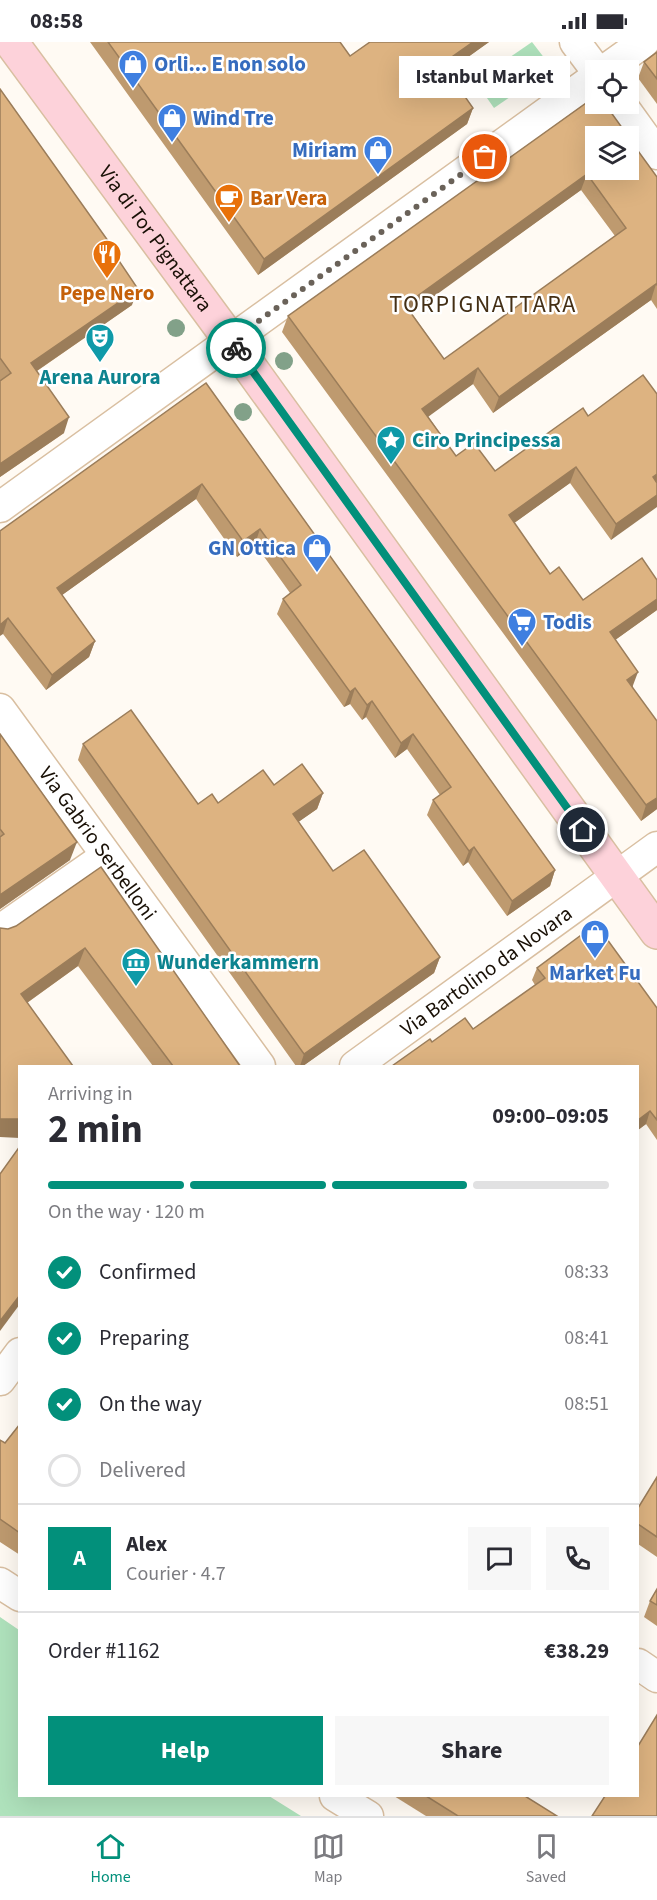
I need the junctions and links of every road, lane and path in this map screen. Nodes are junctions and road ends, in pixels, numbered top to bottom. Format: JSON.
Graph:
{"nodes":[{"id":1,"x":11,"y":42,"type":"edge"},
{"id":2,"x":575,"y":42,"type":"edge"},
{"id":3,"x":644,"y":42,"type":"edge"},
{"id":4,"x":588,"y":60,"type":"edge"},
{"id":5,"x":619,"y":60,"type":"edge"},
{"id":6,"x":585,"y":85,"type":"edge"},
{"id":7,"x":628,"y":114,"type":"edge"},
{"id":8,"x":657,"y":154,"type":"edge"},
{"id":9,"x":231,"y":341,"type":"junction"},
{"id":10,"x":0,"y":507,"type":"edge"},
{"id":11,"x":0,"y":708,"type":"edge"},
{"id":12,"x":657,"y":847,"type":"edge"},
{"id":13,"x":106,"y":856,"type":"junction"},
{"id":14,"x":617,"y":876,"type":"junction"},
{"id":15,"x":0,"y":930,"type":"edge"},
{"id":16,"x":657,"y":932,"type":"edge"},
{"id":17,"x":259,"y":1065,"type":"edge"},
{"id":18,"x":356,"y":1065,"type":"edge"},
{"id":19,"x":18,"y":1356,"type":"edge"},
{"id":20,"x":0,"y":1380,"type":"edge"},
{"id":21,"x":0,"y":1583,"type":"edge"},
{"id":22,"x":18,"y":1595,"type":"edge"},
{"id":23,"x":639,"y":1665,"type":"edge"},
{"id":24,"x":657,"y":1677,"type":"edge"},
{"id":25,"x":336,"y":1797,"type":"edge"},
{"id":26,"x":368,"y":1816,"type":"edge"}],
"edges":[{"from":1,"to":9,"type":"main road","name":"Via di Tor Pignattara"},
{"from":2,"to":4,"type":"street"},
{"from":3,"to":5,"type":"street"},
{"from":6,"to":9,"type":"street"},
{"from":7,"to":8,"type":"street"},
{"from":9,"to":10,"type":"street"},
{"from":9,"to":14,"type":"main road","name":"Via di Tor Pignattara"},
{"from":11,"to":13,"type":"street","name":"Via Gabrio Serbelloni"},
{"from":12,"to":14,"type":"street","name":"Via Bartolino da Novara"},
{"from":13,"to":15,"type":"street"},
{"from":13,"to":17,"type":"street","name":"Via Gabrio Serbelloni"},
{"from":14,"to":16,"type":"main road","name":"Via di Tor Pignattara"},
{"from":14,"to":18,"type":"street","name":"Via Bartolino da Novara"},
{"from":19,"to":20,"type":"street"},
{"from":21,"to":22,"type":"street"},
{"from":23,"to":24,"type":"street"},
{"from":25,"to":26,"type":"street"}]}
